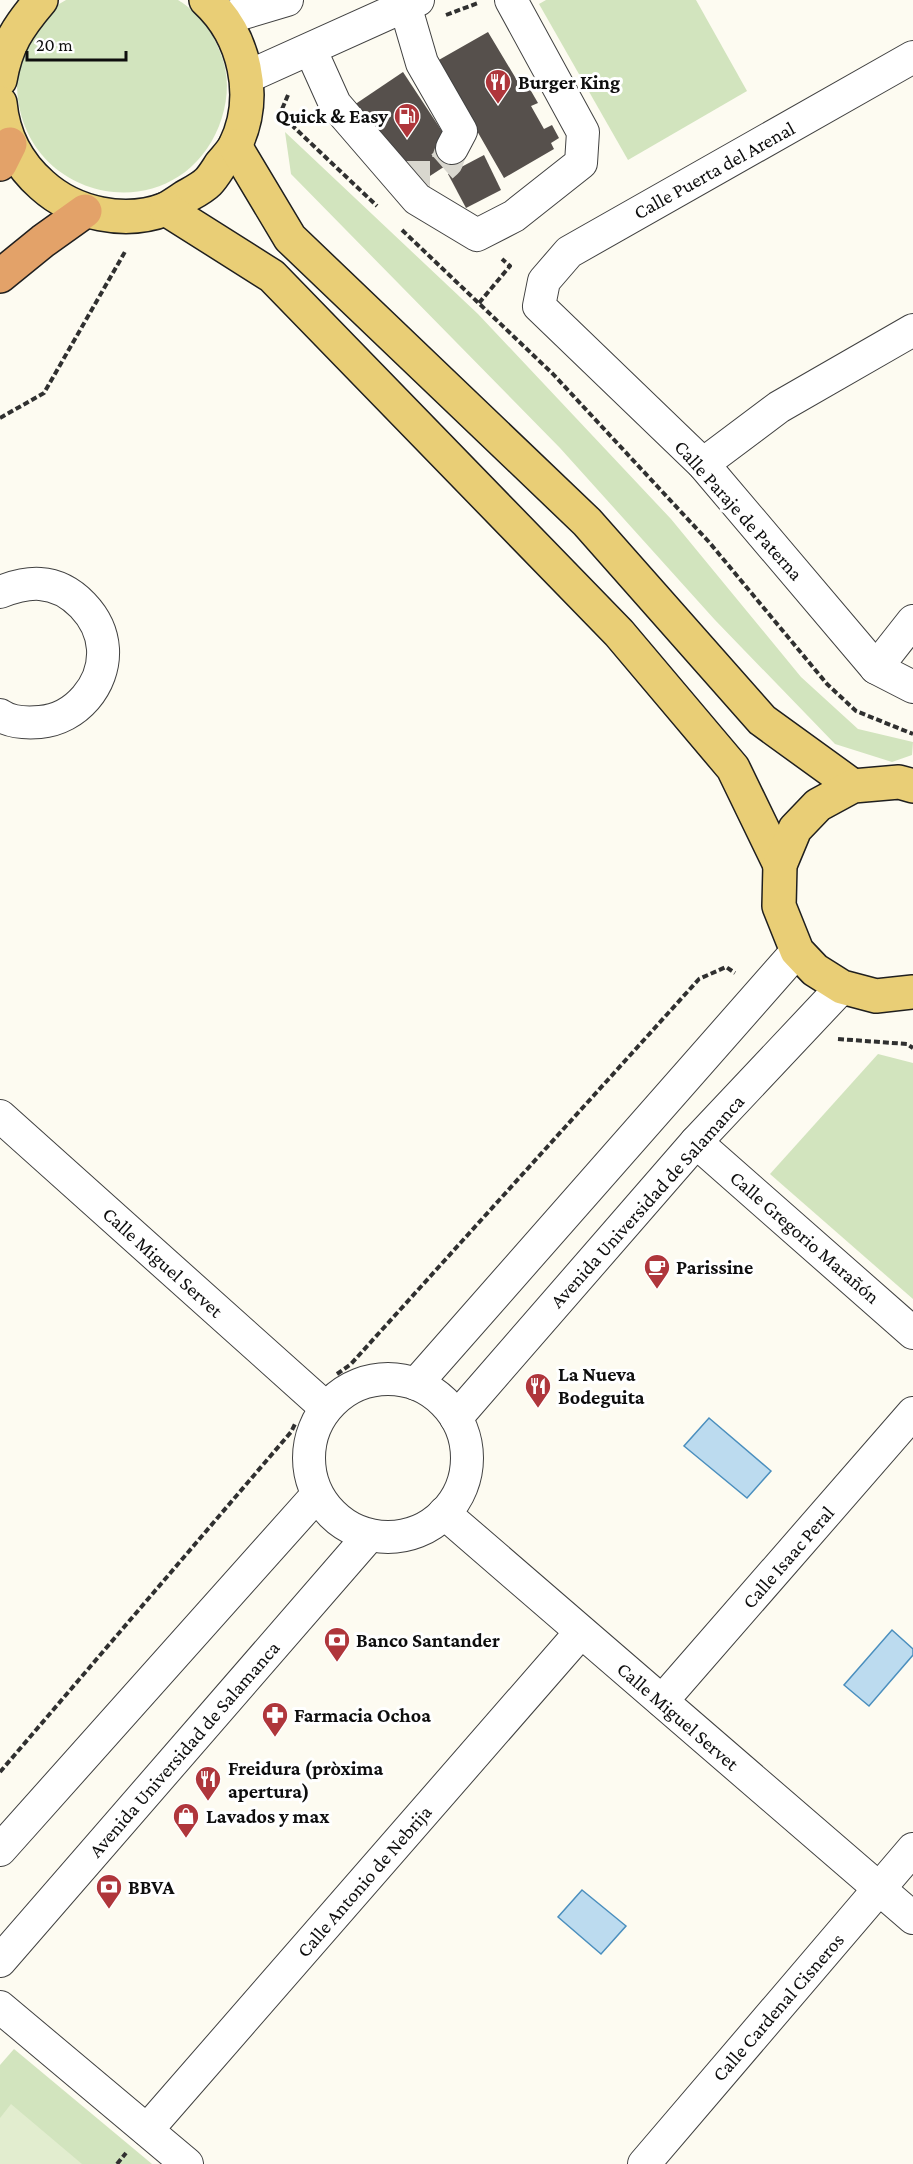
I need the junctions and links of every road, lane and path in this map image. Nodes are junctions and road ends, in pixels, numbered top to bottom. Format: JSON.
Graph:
{"nodes":[{"id":1,"x":41,"y":0,"type":"edge"},
{"id":2,"x":287,"y":0,"type":"edge"},
{"id":3,"x":511,"y":0,"type":"edge"},
{"id":4,"x":411,"y":3,"type":"edge"},
{"id":5,"x":215,"y":9,"type":"edge"},
{"id":6,"x":913,"y":57,"type":"edge"},
{"id":7,"x":1,"y":63,"type":"edge"},
{"id":8,"x":317,"y":64,"type":"dead end"},
{"id":9,"x":247,"y":77,"type":"junction"},
{"id":10,"x":293,"y":89,"type":"dead end"},
{"id":11,"x":0,"y":103,"type":"edge"},
{"id":12,"x":235,"y":146,"type":"junction"},
{"id":13,"x":452,"y":147,"type":"tunnel mouth"},
{"id":14,"x":5,"y":154,"type":"edge"},
{"id":15,"x":85,"y":211,"type":"junction"},
{"id":16,"x":156,"y":211,"type":"junction"},
{"id":17,"x":383,"y":213,"type":"dead end"},
{"id":18,"x":401,"y":229,"type":"dead end"},
{"id":19,"x":498,"y":256,"type":"dead end"},
{"id":20,"x":0,"y":276,"type":"edge"},
{"id":21,"x":479,"y":303,"type":"junction"},
{"id":22,"x":539,"y":306,"type":"joint"},
{"id":23,"x":913,"y":330,"type":"edge"},
{"id":24,"x":0,"y":418,"type":"edge"},
{"id":25,"x":703,"y":464,"type":"junction"},
{"id":26,"x":0,"y":592,"type":"edge"},
{"id":27,"x":913,"y":621,"type":"edge"},
{"id":28,"x":876,"y":668,"type":"junction"},
{"id":29,"x":913,"y":687,"type":"edge"},
{"id":30,"x":0,"y":715,"type":"edge"},
{"id":31,"x":913,"y":734,"type":"edge"},
{"id":32,"x":853,"y":786,"type":"junction"},
{"id":33,"x":913,"y":786,"type":"edge"},
{"id":34,"x":780,"y":865,"type":"junction"},
{"id":35,"x":798,"y":951,"type":"junction"},
{"id":36,"x":842,"y":987,"type":"junction"},
{"id":37,"x":913,"y":992,"type":"edge"},
{"id":38,"x":761,"y":993,"type":"junction"},
{"id":39,"x":803,"y":1029,"type":"junction"},
{"id":40,"x":913,"y":1048,"type":"edge"},
{"id":41,"x":0,"y":1116,"type":"edge"},
{"id":42,"x":696,"y":1142,"type":"junction"},
{"id":43,"x":913,"y":1333,"type":"edge"},
{"id":44,"x":416,"y":1384,"type":"junction"},
{"id":45,"x":319,"y":1401,"type":"junction"},
{"id":46,"x":913,"y":1413,"type":"edge"},
{"id":47,"x":456,"y":1418,"type":"junction"},
{"id":48,"x":317,"y":1495,"type":"junction"},
{"id":49,"x":444,"y":1513,"type":"junction"},
{"id":50,"x":368,"y":1537,"type":"junction"},
{"id":51,"x":581,"y":1632,"type":"junction"},
{"id":52,"x":662,"y":1701,"type":"junction"},
{"id":53,"x":0,"y":1772,"type":"edge"},
{"id":54,"x":913,"y":1849,"type":"edge"},
{"id":55,"x":0,"y":1850,"type":"edge"},
{"id":56,"x":879,"y":1889,"type":"junction"},
{"id":57,"x":913,"y":1918,"type":"edge"},
{"id":58,"x":0,"y":1961,"type":"edge"},
{"id":59,"x":0,"y":2007,"type":"edge"},
{"id":60,"x":147,"y":2130,"type":"junction"},
{"id":61,"x":187,"y":2164,"type":"edge"},
{"id":62,"x":644,"y":2164,"type":"edge"}],
"edges":[{"from":1,"to":7,"type":"main road"},
{"from":2,"to":5,"type":"street"},
{"from":3,"to":8,"type":"street"},
{"from":4,"to":9,"type":"street"},
{"from":4,"to":13,"type":"street"},
{"from":5,"to":9,"type":"main road"},
{"from":6,"to":22,"type":"street","name":"Calle Puerta del Arenal"},
{"from":9,"to":12,"type":"main road"},
{"from":10,"to":17,"type":"path"},
{"from":11,"to":14,"type":"main road"},
{"from":12,"to":16,"type":"main road"},
{"from":12,"to":32,"type":"main road"},
{"from":14,"to":15,"type":"main road"},
{"from":15,"to":16,"type":"main road"},
{"from":15,"to":20,"type":"highway"},
{"from":16,"to":24,"type":"path"},
{"from":16,"to":34,"type":"main road"},
{"from":18,"to":21,"type":"path"},
{"from":19,"to":21,"type":"path"},
{"from":21,"to":31,"type":"path"},
{"from":22,"to":25,"type":"street","name":"Calle Paraje de Paterna"},
{"from":23,"to":25,"type":"street"},
{"from":25,"to":28,"type":"street","name":"Calle Paraje de Paterna"},
{"from":26,"to":30,"type":"street"},
{"from":27,"to":28,"type":"street"},
{"from":28,"to":29,"type":"street","name":"Calle Paraje de Paterna"},
{"from":32,"to":33,"type":"main road"},
{"from":32,"to":34,"type":"main road"},
{"from":34,"to":35,"type":"main road"},
{"from":35,"to":36,"type":"main road"},
{"from":35,"to":38,"type":"street"},
{"from":36,"to":37,"type":"main road"},
{"from":36,"to":39,"type":"street","name":"Avenida Universidad de Salamanca"},
{"from":38,"to":44,"type":"street"},
{"from":38,"to":45,"type":"path"},
{"from":39,"to":40,"type":"path"},
{"from":39,"to":42,"type":"street","name":"Avenida Universidad de Salamanca"},
{"from":41,"to":45,"type":"street","name":"Calle Miguel Servet"},
{"from":42,"to":43,"type":"street","name":"Calle Gregorio Marañón"},
{"from":42,"to":47,"type":"street","name":"Avenida Universidad de Salamanca"},
{"from":44,"to":45,"type":"street"},
{"from":44,"to":47,"type":"street"},
{"from":45,"to":48,"type":"street"},
{"from":45,"to":53,"type":"path"},
{"from":46,"to":52,"type":"street","name":"Calle Isaac Peral"},
{"from":47,"to":49,"type":"street"},
{"from":48,"to":50,"type":"street"},
{"from":48,"to":55,"type":"street"},
{"from":49,"to":50,"type":"street"},
{"from":49,"to":51,"type":"street","name":"Calle Miguel Servet"},
{"from":50,"to":58,"type":"street","name":"Avenida Universidad de Salamanca"},
{"from":51,"to":52,"type":"street","name":"Calle Miguel Servet"},
{"from":51,"to":60,"type":"street","name":"Calle Antonio de Nebrija"},
{"from":52,"to":56,"type":"street","name":"Calle Miguel Servet"},
{"from":54,"to":56,"type":"street","name":"Calle Cardenal Cisneros"},
{"from":56,"to":57,"type":"street","name":"Calle Miguel Servet"},
{"from":56,"to":62,"type":"street","name":"Calle Cardenal Cisneros"},
{"from":59,"to":60,"type":"street"},
{"from":60,"to":61,"type":"street"}]}
